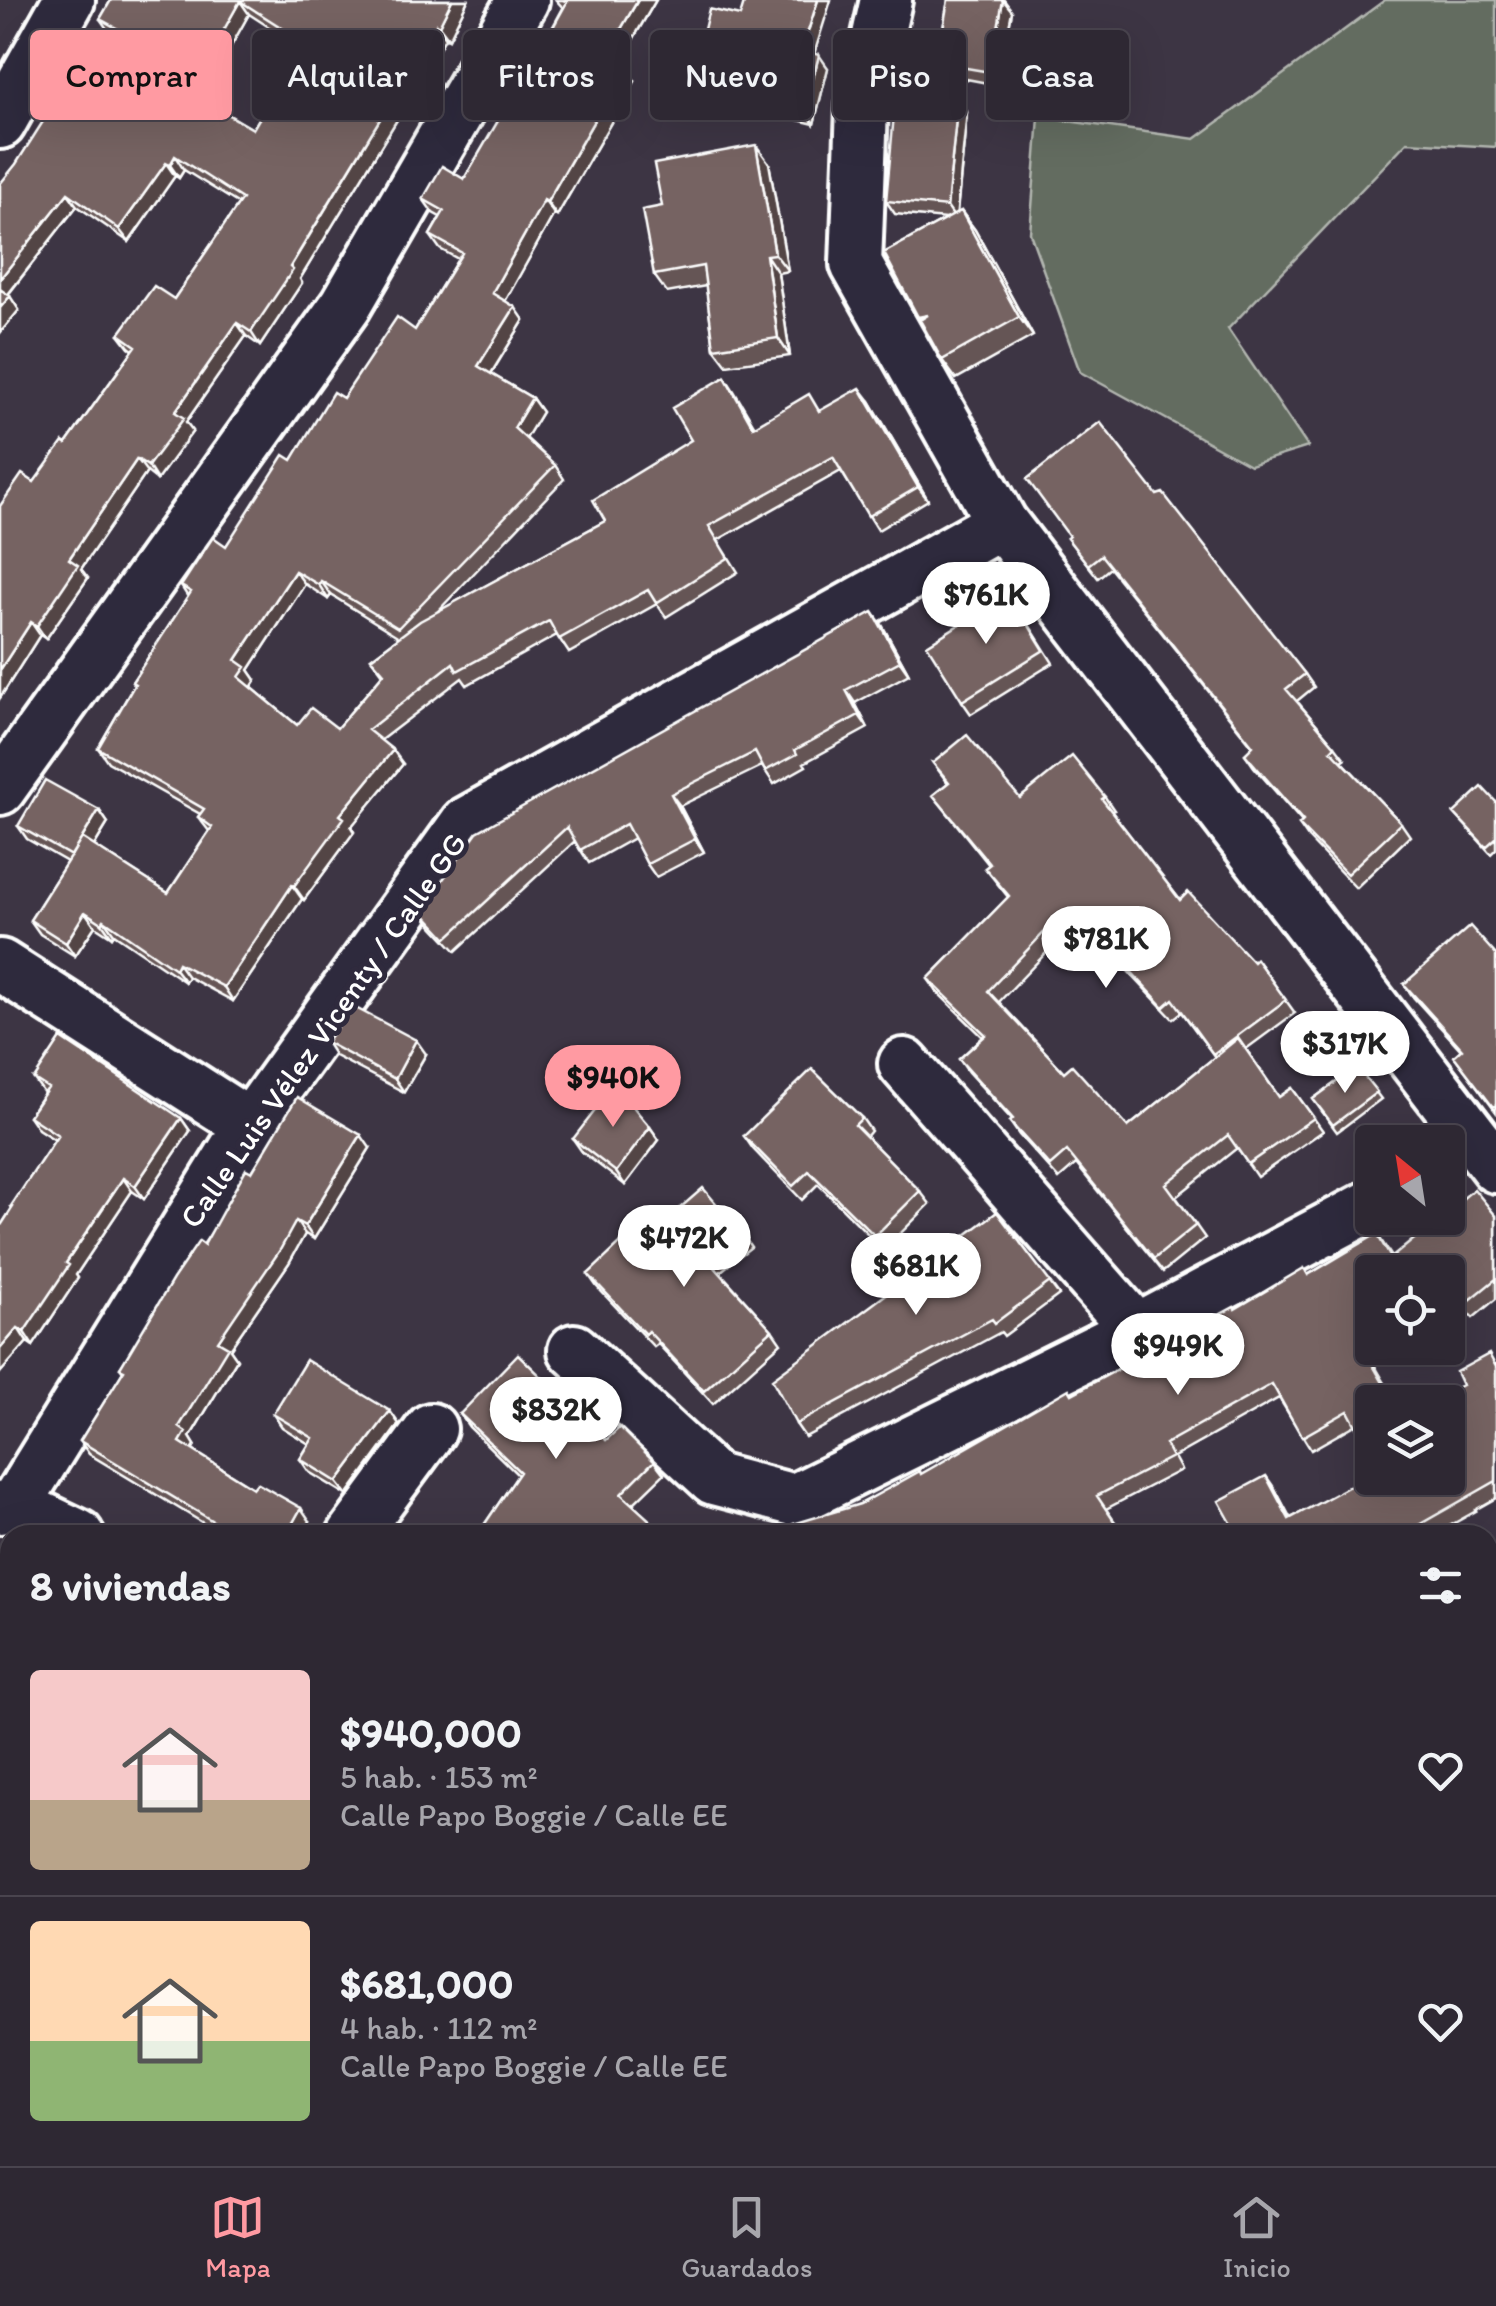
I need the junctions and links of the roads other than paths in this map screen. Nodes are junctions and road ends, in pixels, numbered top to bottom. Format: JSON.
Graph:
{"nodes":[{"id":1,"x":69,"y":0,"type":"edge"},
{"id":2,"x":523,"y":0,"type":"edge"},
{"id":3,"x":886,"y":0,"type":"edge"},
{"id":4,"x":0,"y":123,"type":"edge"},
{"id":5,"x":1002,"y":523,"type":"junction"},
{"id":6,"x":0,"y":789,"type":"edge"},
{"id":7,"x":0,"y":965,"type":"edge"},
{"id":8,"x":904,"y":1064,"type":"dead end"},
{"id":9,"x":250,"y":1125,"type":"junction"},
{"id":10,"x":1474,"y":1160,"type":"edge"},
{"id":11,"x":1355,"y":1214,"type":"edge"},
{"id":12,"x":1138,"y":1330,"type":"junction"},
{"id":13,"x":574,"y":1350,"type":"dead end"},
{"id":14,"x":431,"y":1429,"type":"dead end"},
{"id":15,"x":7,"y":1506,"type":"edge"},
{"id":16,"x":54,"y":1525,"type":"edge"},
{"id":17,"x":360,"y":1525,"type":"edge"}],
"edges":[{"from":1,"to":4,"type":"street"},
{"from":2,"to":6,"type":"street"},
{"from":3,"to":5,"type":"street"},
{"from":5,"to":9,"type":"street","name":"Calle Luis Vélez Vicenty / Calle GG"},
{"from":5,"to":10,"type":"street"},
{"from":7,"to":9,"type":"street"},
{"from":8,"to":12,"type":"street"},
{"from":9,"to":15,"type":"street","name":"Calle Luis Vélez Vicenty / Calle GG"},
{"from":11,"to":12,"type":"street"},
{"from":12,"to":13,"type":"street"},
{"from":14,"to":17,"type":"street"},
{"from":15,"to":16,"type":"street"}]}
